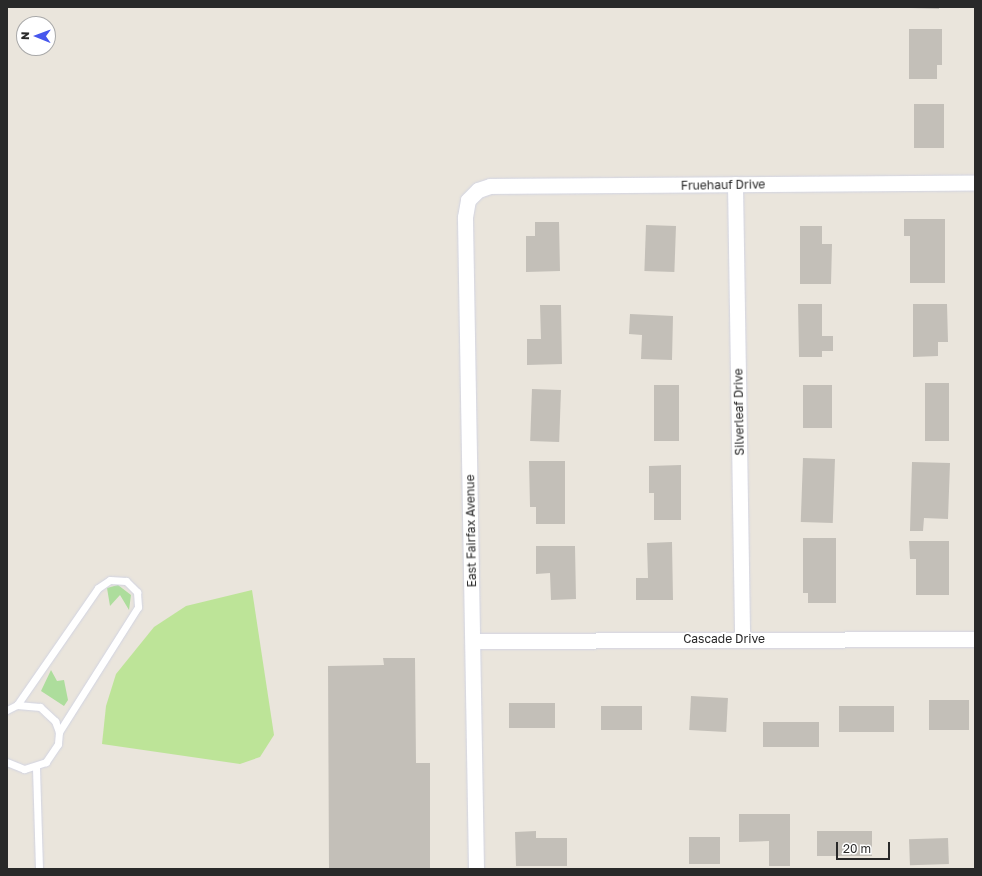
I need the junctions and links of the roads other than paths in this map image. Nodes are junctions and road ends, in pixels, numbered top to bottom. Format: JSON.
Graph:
{"nodes":[{"id":1,"x":975,"y":183,"type":"edge"},
{"id":2,"x":735,"y":184,"type":"junction"},
{"id":3,"x":473,"y":195,"type":"joint"},
{"id":4,"x":742,"y":639,"type":"junction"},
{"id":5,"x":975,"y":639,"type":"edge"},
{"id":6,"x":474,"y":641,"type":"junction"},
{"id":7,"x":18,"y":705,"type":"junction"},
{"id":8,"x":7,"y":710,"type":"edge"},
{"id":9,"x":59,"y":732,"type":"junction"},
{"id":10,"x":7,"y":762,"type":"edge"},
{"id":11,"x":36,"y":768,"type":"junction"},
{"id":12,"x":39,"y":869,"type":"edge"},
{"id":13,"x":476,"y":869,"type":"edge"}],
"edges":[{"from":1,"to":2,"type":"street","name":"Fruehauf Drive"},
{"from":2,"to":3,"type":"street","name":"Fruehauf Drive"},
{"from":2,"to":4,"type":"street","name":"Silverleaf Drive"},
{"from":3,"to":6,"type":"street","name":"East Fairfax Avenue"},
{"from":4,"to":5,"type":"street","name":"Cascade Drive"},
{"from":4,"to":6,"type":"street","name":"Cascade Drive"},
{"from":6,"to":13,"type":"street","name":"East Fairfax Avenue"},
{"from":7,"to":8,"type":"lane"},
{"from":7,"to":9,"type":"lane"},
{"from":7,"to":9,"type":"lane"},
{"from":9,"to":11,"type":"lane"},
{"from":10,"to":11,"type":"lane"},
{"from":11,"to":12,"type":"lane"}]}
